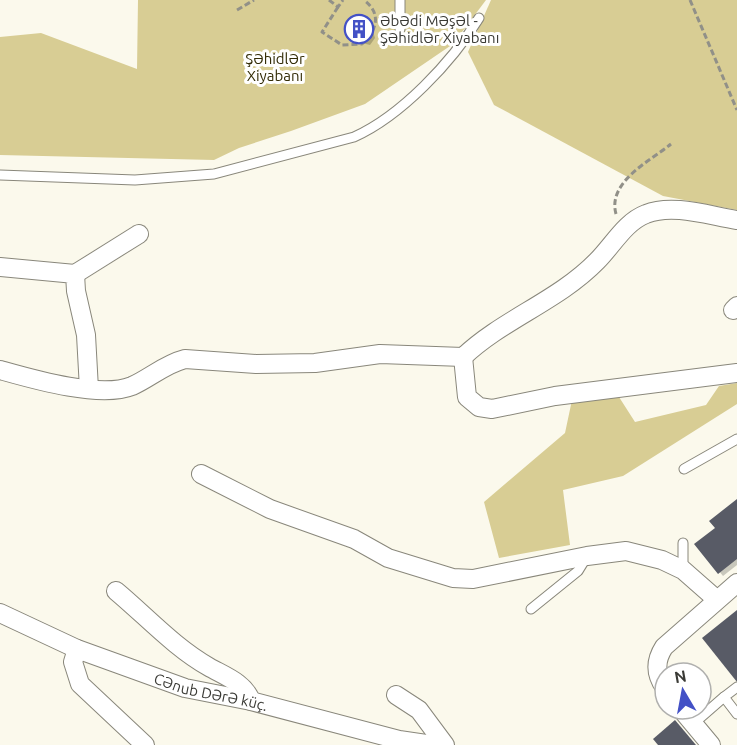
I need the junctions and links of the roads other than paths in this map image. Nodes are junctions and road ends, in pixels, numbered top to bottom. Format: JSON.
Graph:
{"nodes":[{"id":1,"x":400,"y":0,"type":"edge"},
{"id":2,"x":479,"y":18,"type":"dead end"},
{"id":3,"x":400,"y":29,"type":"dead end"},
{"id":4,"x":0,"y":175,"type":"edge"},
{"id":5,"x":737,"y":220,"type":"edge"},
{"id":6,"x":138,"y":234,"type":"dead end"},
{"id":7,"x":0,"y":267,"type":"edge"},
{"id":8,"x":75,"y":274,"type":"junction"},
{"id":9,"x":463,"y":357,"type":"junction"},
{"id":10,"x":0,"y":370,"type":"edge"},
{"id":11,"x":737,"y":373,"type":"edge"},
{"id":12,"x":89,"y":389,"type":"junction"},
{"id":13,"x":737,"y":439,"type":"edge"},
{"id":14,"x":684,"y":469,"type":"dead end"},
{"id":15,"x":201,"y":474,"type":"dead end"},
{"id":16,"x":684,"y":543,"type":"dead end"},
{"id":17,"x":587,"y":556,"type":"junction"},
{"id":18,"x":683,"y":570,"type":"junction"},
{"id":19,"x":737,"y":583,"type":"edge"},
{"id":20,"x":116,"y":591,"type":"dead end"},
{"id":21,"x":716,"y":599,"type":"junction"},
{"id":22,"x":531,"y":609,"type":"dead end"},
{"id":23,"x":0,"y":612,"type":"edge"},
{"id":24,"x":77,"y":649,"type":"junction"},
{"id":25,"x":657,"y":661,"type":"edge"},
{"id":26,"x":737,"y":687,"type":"edge"},
{"id":27,"x":396,"y":696,"type":"dead end"},
{"id":28,"x":724,"y":697,"type":"junction"},
{"id":29,"x":251,"y":701,"type":"junction"},
{"id":30,"x":737,"y":714,"type":"edge"},
{"id":31,"x":691,"y":721,"type":"edge"},
{"id":32,"x":693,"y":724,"type":"junction"},
{"id":33,"x":145,"y":745,"type":"edge"},
{"id":34,"x":433,"y":745,"type":"edge"},
{"id":35,"x":445,"y":745,"type":"edge"},
{"id":36,"x":711,"y":745,"type":"edge"}],
"edges":[{"from":1,"to":3,"type":"lane"},
{"from":2,"to":4,"type":"lane"},
{"from":5,"to":9,"type":"street"},
{"from":6,"to":8,"type":"street"},
{"from":7,"to":8,"type":"street"},
{"from":8,"to":12,"type":"street"},
{"from":9,"to":11,"type":"street"},
{"from":9,"to":12,"type":"street"},
{"from":10,"to":12,"type":"street"},
{"from":13,"to":14,"type":"lane"},
{"from":15,"to":17,"type":"street"},
{"from":16,"to":18,"type":"lane"},
{"from":17,"to":18,"type":"street"},
{"from":17,"to":22,"type":"lane"},
{"from":18,"to":21,"type":"street"},
{"from":19,"to":21,"type":"street"},
{"from":20,"to":29,"type":"street"},
{"from":21,"to":25,"type":"street"},
{"from":23,"to":24,"type":"street","name":"Cənub Dərə küç."},
{"from":24,"to":29,"type":"street","name":"Cənub Dərə küç."},
{"from":24,"to":33,"type":"street"},
{"from":26,"to":28,"type":"lane"},
{"from":27,"to":35,"type":"street"},
{"from":28,"to":30,"type":"lane"},
{"from":28,"to":32,"type":"lane"},
{"from":29,"to":34,"type":"street","name":"Cənub Dərə küç."},
{"from":31,"to":32,"type":"street"},
{"from":32,"to":36,"type":"street"}]}
